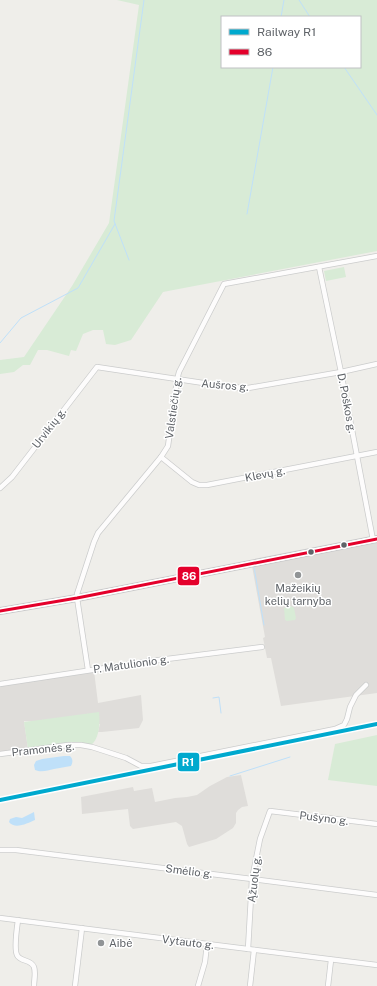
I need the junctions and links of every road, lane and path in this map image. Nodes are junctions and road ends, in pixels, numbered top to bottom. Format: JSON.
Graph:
{"nodes":[{"id":1,"x":377,"y":256,"type":"edge"},
{"id":2,"x":319,"y":267,"type":"junction"},
{"id":3,"x":377,"y":364,"type":"edge"},
{"id":4,"x":97,"y":367,"type":"joint"},
{"id":5,"x":341,"y":372,"type":"junction"},
{"id":6,"x":177,"y":380,"type":"junction"},
{"id":7,"x":377,"y":452,"type":"edge"},
{"id":8,"x":357,"y":455,"type":"junction"},
{"id":9,"x":161,"y":457,"type":"junction"},
{"id":10,"x":0,"y":488,"type":"edge"},
{"id":11,"x":375,"y":539,"type":"edge"},
{"id":12,"x":77,"y":598,"type":"junction"},
{"id":13,"x":0,"y":611,"type":"edge"},
{"id":14,"x":262,"y":647,"type":"dead end"},
{"id":15,"x":88,"y":670,"type":"junction"},
{"id":16,"x":0,"y":684,"type":"edge"},
{"id":17,"x":366,"y":685,"type":"dead end"},
{"id":18,"x":0,"y":754,"type":"edge"},
{"id":19,"x":270,"y":811,"type":"joint"},
{"id":20,"x":377,"y":824,"type":"edge"},
{"id":21,"x":0,"y":850,"type":"edge"},
{"id":22,"x":252,"y":878,"type":"junction"},
{"id":23,"x":377,"y":895,"type":"edge"},
{"id":24,"x":0,"y":918,"type":"edge"},
{"id":25,"x":18,"y":920,"type":"junction"},
{"id":26,"x":82,"y":928,"type":"junction"},
{"id":27,"x":207,"y":944,"type":"junction"},
{"id":28,"x":248,"y":949,"type":"junction"},
{"id":29,"x":254,"y":950,"type":"junction"},
{"id":30,"x":331,"y":960,"type":"junction"},
{"id":31,"x":377,"y":965,"type":"edge"},
{"id":32,"x":34,"y":986,"type":"edge"},
{"id":33,"x":74,"y":986,"type":"edge"},
{"id":34,"x":198,"y":986,"type":"edge"},
{"id":35,"x":250,"y":986,"type":"edge"},
{"id":36,"x":328,"y":986,"type":"edge"}],
"edges":[{"from":1,"to":2,"type":"street","name":"Valstiečių g."},
{"from":2,"to":5,"type":"street","name":"D. Poškos g."},
{"from":2,"to":6,"type":"street","name":"Valstiečių g."},
{"from":3,"to":5,"type":"street","name":"Aušros g."},
{"from":4,"to":6,"type":"street","name":"Aušros g."},
{"from":4,"to":10,"type":"street","name":"Urvikių g."},
{"from":5,"to":6,"type":"street","name":"Aušros g."},
{"from":5,"to":8,"type":"street","name":"D. Poškos g."},
{"from":6,"to":9,"type":"street","name":"Valstiečių g."},
{"from":7,"to":8,"type":"street","name":"Klevų g."},
{"from":8,"to":9,"type":"street","name":"Klevų g."},
{"from":8,"to":11,"type":"street","name":"D. Poškos g."},
{"from":9,"to":12,"type":"street","name":"Valstiečių g."},
{"from":11,"to":12,"type":"main road"},
{"from":12,"to":13,"type":"main road"},
{"from":12,"to":15,"type":"street"},
{"from":14,"to":15,"type":"street","name":"P. Matulionio g."},
{"from":15,"to":16,"type":"street","name":"P. Matulionio g."},
{"from":17,"to":18,"type":"street","name":"Pramonės g."},
{"from":19,"to":20,"type":"street","name":"Pušyno g."},
{"from":19,"to":22,"type":"street","name":"Ąžuolų g."},
{"from":21,"to":22,"type":"street","name":"Smėlio g."},
{"from":22,"to":23,"type":"street","name":"Smėlio g."},
{"from":22,"to":28,"type":"street","name":"Ąžuolų g."},
{"from":24,"to":25,"type":"street","name":"Vytauto g."},
{"from":25,"to":26,"type":"street","name":"Vytauto g."},
{"from":25,"to":32,"type":"street"},
{"from":26,"to":27,"type":"street","name":"Vytauto g."},
{"from":26,"to":33,"type":"street"},
{"from":27,"to":28,"type":"street","name":"Vytauto g."},
{"from":27,"to":34,"type":"street"},
{"from":28,"to":29,"type":"street","name":"Vytauto g."},
{"from":29,"to":30,"type":"street","name":"Vytauto g."},
{"from":29,"to":35,"type":"street"},
{"from":30,"to":31,"type":"street","name":"Vytauto g."},
{"from":30,"to":36,"type":"street"}]}
